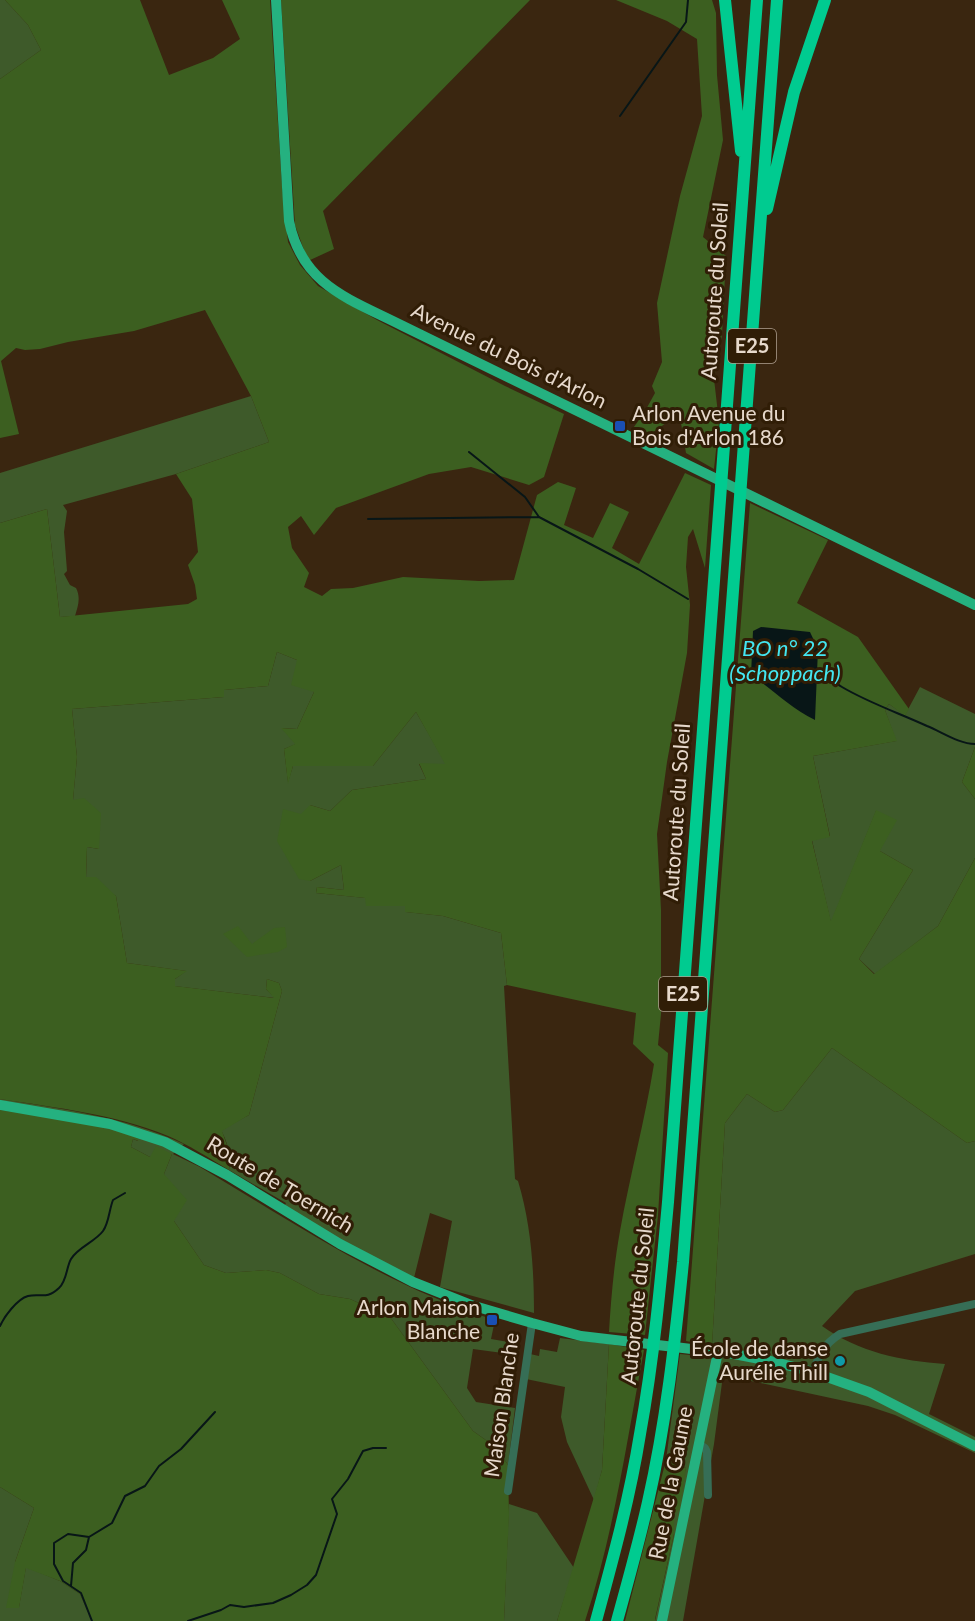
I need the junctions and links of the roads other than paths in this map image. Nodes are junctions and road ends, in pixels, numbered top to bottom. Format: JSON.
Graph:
{"nodes":[{"id":1,"x":276,"y":0,"type":"edge"},
{"id":2,"x":725,"y":0,"type":"edge"},
{"id":3,"x":757,"y":0,"type":"edge"},
{"id":4,"x":777,"y":0,"type":"edge"},
{"id":5,"x":825,"y":0,"type":"edge"},
{"id":6,"x":744,"y":170,"type":"junction"},
{"id":7,"x":760,"y":230,"type":"junction"},
{"id":8,"x":975,"y":605,"type":"edge"},
{"id":9,"x":0,"y":1105,"type":"edge"},
{"id":10,"x":975,"y":1304,"type":"edge"},
{"id":11,"x":532,"y":1323,"type":"junction"},
{"id":12,"x":718,"y":1352,"type":"junction"},
{"id":13,"x":813,"y":1372,"type":"junction"},
{"id":14,"x":699,"y":1444,"type":"junction"},
{"id":15,"x":975,"y":1446,"type":"edge"},
{"id":16,"x":508,"y":1491,"type":"dead end"},
{"id":17,"x":708,"y":1495,"type":"dead end"},
{"id":18,"x":596,"y":1621,"type":"edge"},
{"id":19,"x":617,"y":1621,"type":"edge"},
{"id":20,"x":662,"y":1621,"type":"edge"}],
"edges":[{"from":1,"to":8,"type":"main road","name":"Avenue du Bois d'Arlon"},
{"from":2,"to":6,"type":"highway"},
{"from":3,"to":6,"type":"highway","name":"Autoroute du Soleil","number":"E25"},
{"from":4,"to":7,"type":"highway","name":"Autoroute du Soleil","number":"E25"},
{"from":5,"to":7,"type":"highway"},
{"from":6,"to":18,"type":"highway","name":"Autoroute du Soleil","number":"E25"},
{"from":7,"to":19,"type":"highway","name":"Autoroute du Soleil","number":"E25"},
{"from":9,"to":11,"type":"main road","name":"Route de Toernich"},
{"from":10,"to":13,"type":"street"},
{"from":11,"to":12,"type":"main road","name":"Route de Toernich"},
{"from":11,"to":16,"type":"street","name":"Maison Blanche"},
{"from":12,"to":13,"type":"main road"},
{"from":12,"to":14,"type":"main road","name":"Rue de la Gaume"},
{"from":13,"to":15,"type":"main road"},
{"from":14,"to":17,"type":"street"},
{"from":14,"to":20,"type":"main road","name":"Rue de la Gaume"}]}
